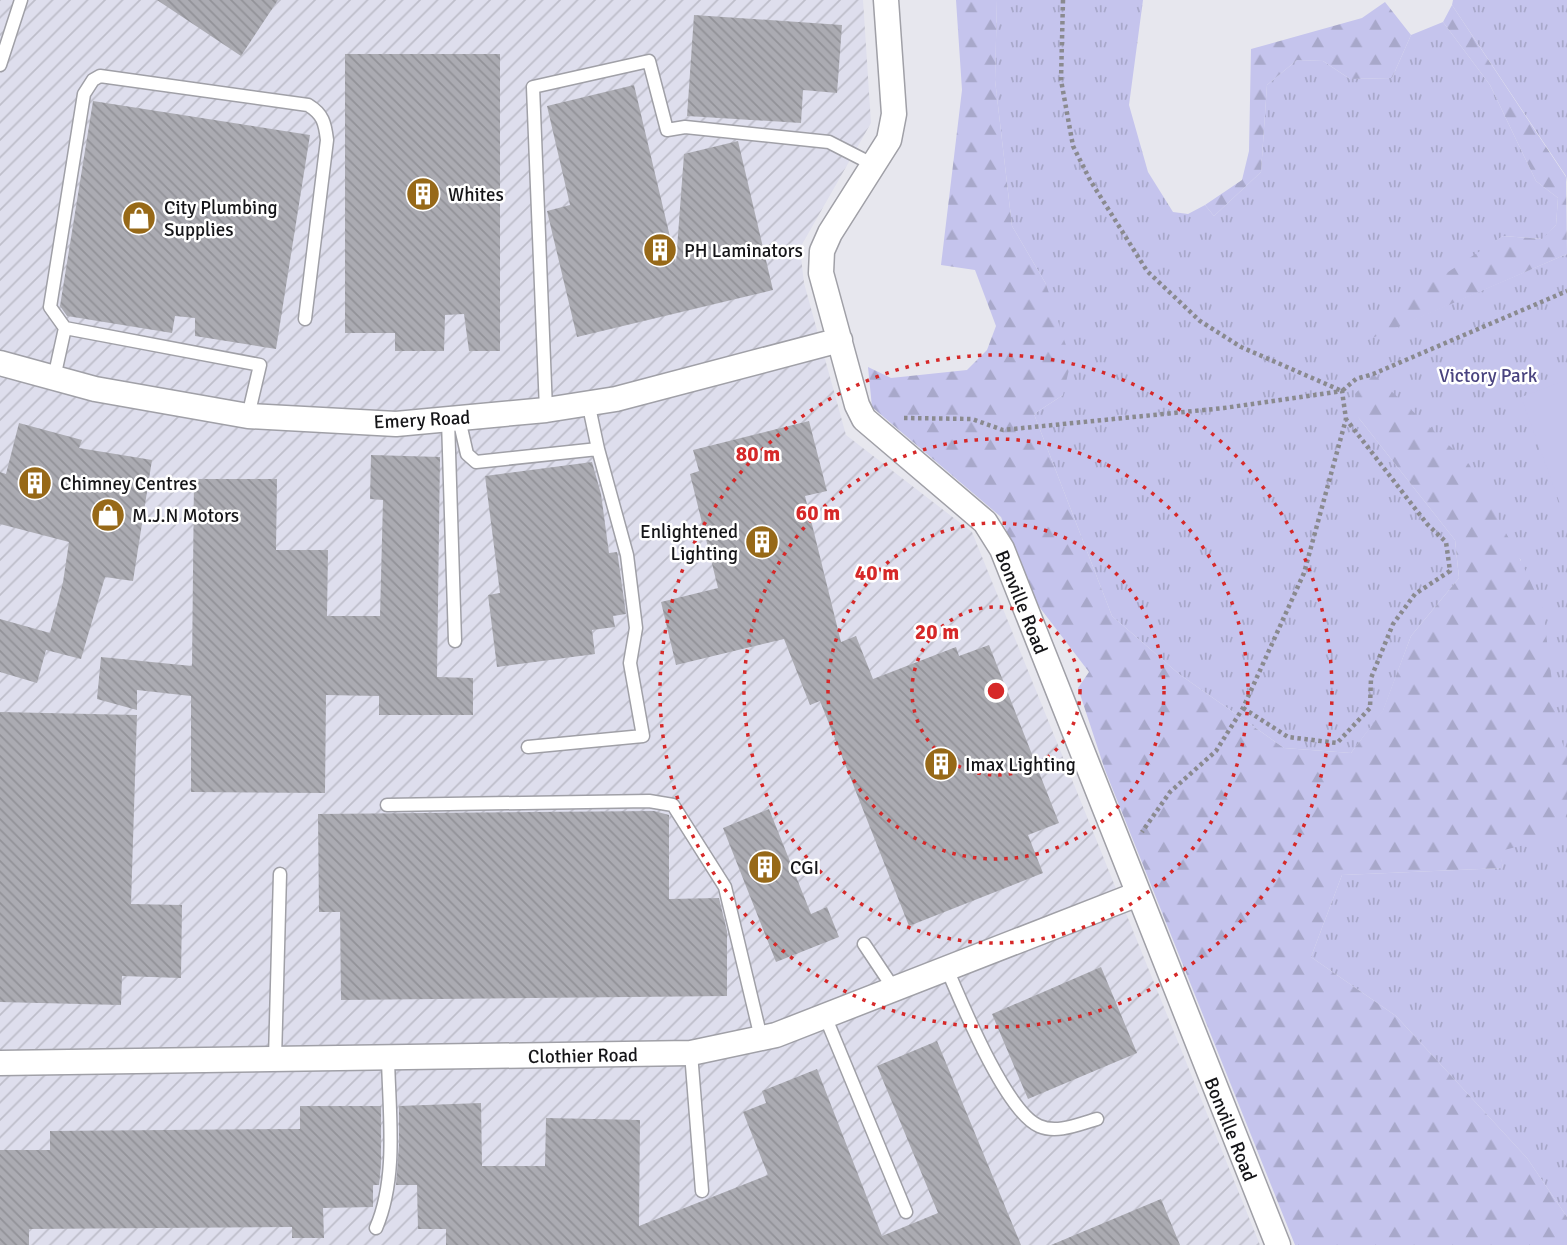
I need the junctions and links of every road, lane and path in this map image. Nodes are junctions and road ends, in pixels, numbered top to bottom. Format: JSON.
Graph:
{"nodes":[{"id":1,"x":21,"y":0,"type":"edge"},
{"id":2,"x":886,"y":0,"type":"edge"},
{"id":3,"x":1063,"y":0,"type":"edge"},
{"id":4,"x":0,"y":65,"type":"edge"},
{"id":5,"x":874,"y":165,"type":"junction"},
{"id":6,"x":1567,"y":291,"type":"edge"},
{"id":7,"x":305,"y":318,"type":"dead end"},
{"id":8,"x":65,"y":328,"type":"junction"},
{"id":9,"x":840,"y":340,"type":"junction"},
{"id":10,"x":0,"y":363,"type":"edge"},
{"id":11,"x":54,"y":378,"type":"junction"},
{"id":12,"x":1342,"y":391,"type":"junction"},
{"id":13,"x":588,"y":402,"type":"junction"},
{"id":14,"x":546,"y":410,"type":"junction"},
{"id":15,"x":248,"y":416,"type":"junction"},
{"id":16,"x":1346,"y":419,"type":"junction"},
{"id":17,"x":453,"y":420,"type":"junction"},
{"id":18,"x":876,"y":430,"type":"junction"},
{"id":19,"x":598,"y":449,"type":"junction"},
{"id":20,"x":455,"y":641,"type":"dead end"},
{"id":21,"x":1243,"y":708,"type":"junction"},
{"id":22,"x":528,"y":747,"type":"dead end"},
{"id":23,"x":387,"y":805,"type":"dead end"},
{"id":24,"x":1120,"y":849,"type":"junction"},
{"id":25,"x":280,"y":874,"type":"dead end"},
{"id":26,"x":1138,"y":894,"type":"junction"},
{"id":27,"x":864,"y":944,"type":"dead end"},
{"id":28,"x":947,"y":969,"type":"junction"},
{"id":29,"x":894,"y":989,"type":"junction"},
{"id":30,"x":825,"y":1016,"type":"junction"},
{"id":31,"x":761,"y":1038,"type":"junction"},
{"id":32,"x":691,"y":1053,"type":"junction"},
{"id":33,"x":387,"y":1058,"type":"junction"},
{"id":34,"x":275,"y":1059,"type":"junction"},
{"id":35,"x":0,"y":1063,"type":"edge"},
{"id":36,"x":1097,"y":1119,"type":"dead end"},
{"id":37,"x":702,"y":1191,"type":"dead end"},
{"id":38,"x":906,"y":1212,"type":"dead end"},
{"id":39,"x":376,"y":1228,"type":"dead end"},
{"id":40,"x":1278,"y":1245,"type":"edge"}],
"edges":[{"from":1,"to":4,"type":"lane"},
{"from":2,"to":5,"type":"street","name":"Bonville Road"},
{"from":3,"to":12,"type":"path"},
{"from":5,"to":9,"type":"street","name":"Bonville Road"},
{"from":5,"to":14,"type":"lane"},
{"from":6,"to":12,"type":"path"},
{"from":7,"to":8,"type":"lane"},
{"from":8,"to":11,"type":"lane"},
{"from":8,"to":15,"type":"lane"},
{"from":9,"to":13,"type":"street","name":"Emery Road"},
{"from":9,"to":18,"type":"street","name":"Bonville Road"},
{"from":10,"to":11,"type":"street","name":"Emery Road"},
{"from":11,"to":15,"type":"street","name":"Emery Road"},
{"from":12,"to":16,"type":"path"},
{"from":12,"to":18,"type":"path"},
{"from":13,"to":14,"type":"street","name":"Emery Road"},
{"from":13,"to":19,"type":"lane"},
{"from":14,"to":17,"type":"street","name":"Emery Road"},
{"from":15,"to":17,"type":"street","name":"Emery Road"},
{"from":16,"to":21,"type":"path"},
{"from":16,"to":21,"type":"path"},
{"from":17,"to":19,"type":"lane"},
{"from":17,"to":20,"type":"lane"},
{"from":18,"to":24,"type":"street","name":"Bonville Road"},
{"from":19,"to":22,"type":"lane"},
{"from":21,"to":24,"type":"path"},
{"from":23,"to":31,"type":"lane"},
{"from":24,"to":26,"type":"street","name":"Bonville Road"},
{"from":25,"to":34,"type":"lane"},
{"from":26,"to":28,"type":"street","name":"Clothier Road"},
{"from":26,"to":40,"type":"street","name":"Bonville Road"},
{"from":27,"to":29,"type":"lane"},
{"from":28,"to":29,"type":"street","name":"Clothier Road"},
{"from":28,"to":36,"type":"lane"},
{"from":29,"to":30,"type":"street","name":"Clothier Road"},
{"from":30,"to":31,"type":"street","name":"Clothier Road"},
{"from":30,"to":38,"type":"lane"},
{"from":31,"to":32,"type":"street","name":"Clothier Road"},
{"from":32,"to":33,"type":"street","name":"Clothier Road"},
{"from":32,"to":37,"type":"lane"},
{"from":33,"to":34,"type":"street","name":"Clothier Road"},
{"from":33,"to":39,"type":"lane"},
{"from":34,"to":35,"type":"street","name":"Clothier Road"}]}
